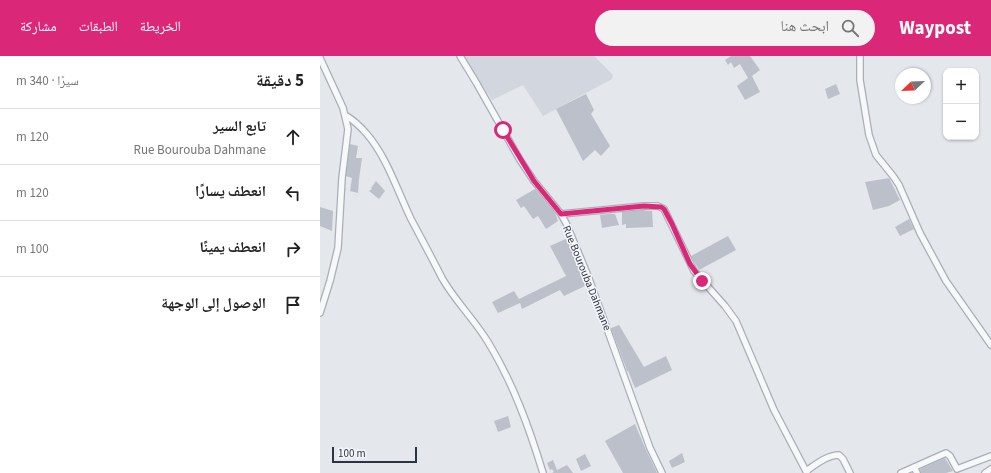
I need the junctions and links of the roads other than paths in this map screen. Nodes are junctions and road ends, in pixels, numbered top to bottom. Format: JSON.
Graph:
{"nodes":[{"id":1,"x":460,"y":56,"type":"edge"},
{"id":2,"x":860,"y":56,"type":"edge"},
{"id":3,"x":320,"y":58,"type":"edge"},
{"id":4,"x":345,"y":115,"type":"junction"},
{"id":5,"x":561,"y":214,"type":"junction"},
{"id":6,"x":320,"y":314,"type":"edge"},
{"id":7,"x":991,"y":345,"type":"edge"},
{"id":8,"x":991,"y":456,"type":"edge"},
{"id":9,"x":914,"y":467,"type":"junction"},
{"id":10,"x":991,"y":469,"type":"edge"},
{"id":11,"x":806,"y":472,"type":"edge"},
{"id":12,"x":543,"y":473,"type":"edge"},
{"id":13,"x":662,"y":473,"type":"edge"},
{"id":14,"x":850,"y":473,"type":"edge"},
{"id":15,"x":901,"y":473,"type":"edge"},
{"id":16,"x":917,"y":473,"type":"edge"},
{"id":17,"x":985,"y":473,"type":"edge"}],
"edges":[{"from":1,"to":5,"type":"street","name":"Rue Bourouba Dahmane"},
{"from":2,"to":7,"type":"street"},
{"from":3,"to":4,"type":"street"},
{"from":4,"to":6,"type":"street"},
{"from":4,"to":12,"type":"street"},
{"from":5,"to":11,"type":"street"},
{"from":5,"to":13,"type":"street","name":"Rue Bourouba Dahmane"},
{"from":8,"to":9,"type":"street"},
{"from":9,"to":15,"type":"street"},
{"from":9,"to":16,"type":"street"},
{"from":10,"to":17,"type":"street"},
{"from":11,"to":14,"type":"street"}]}
